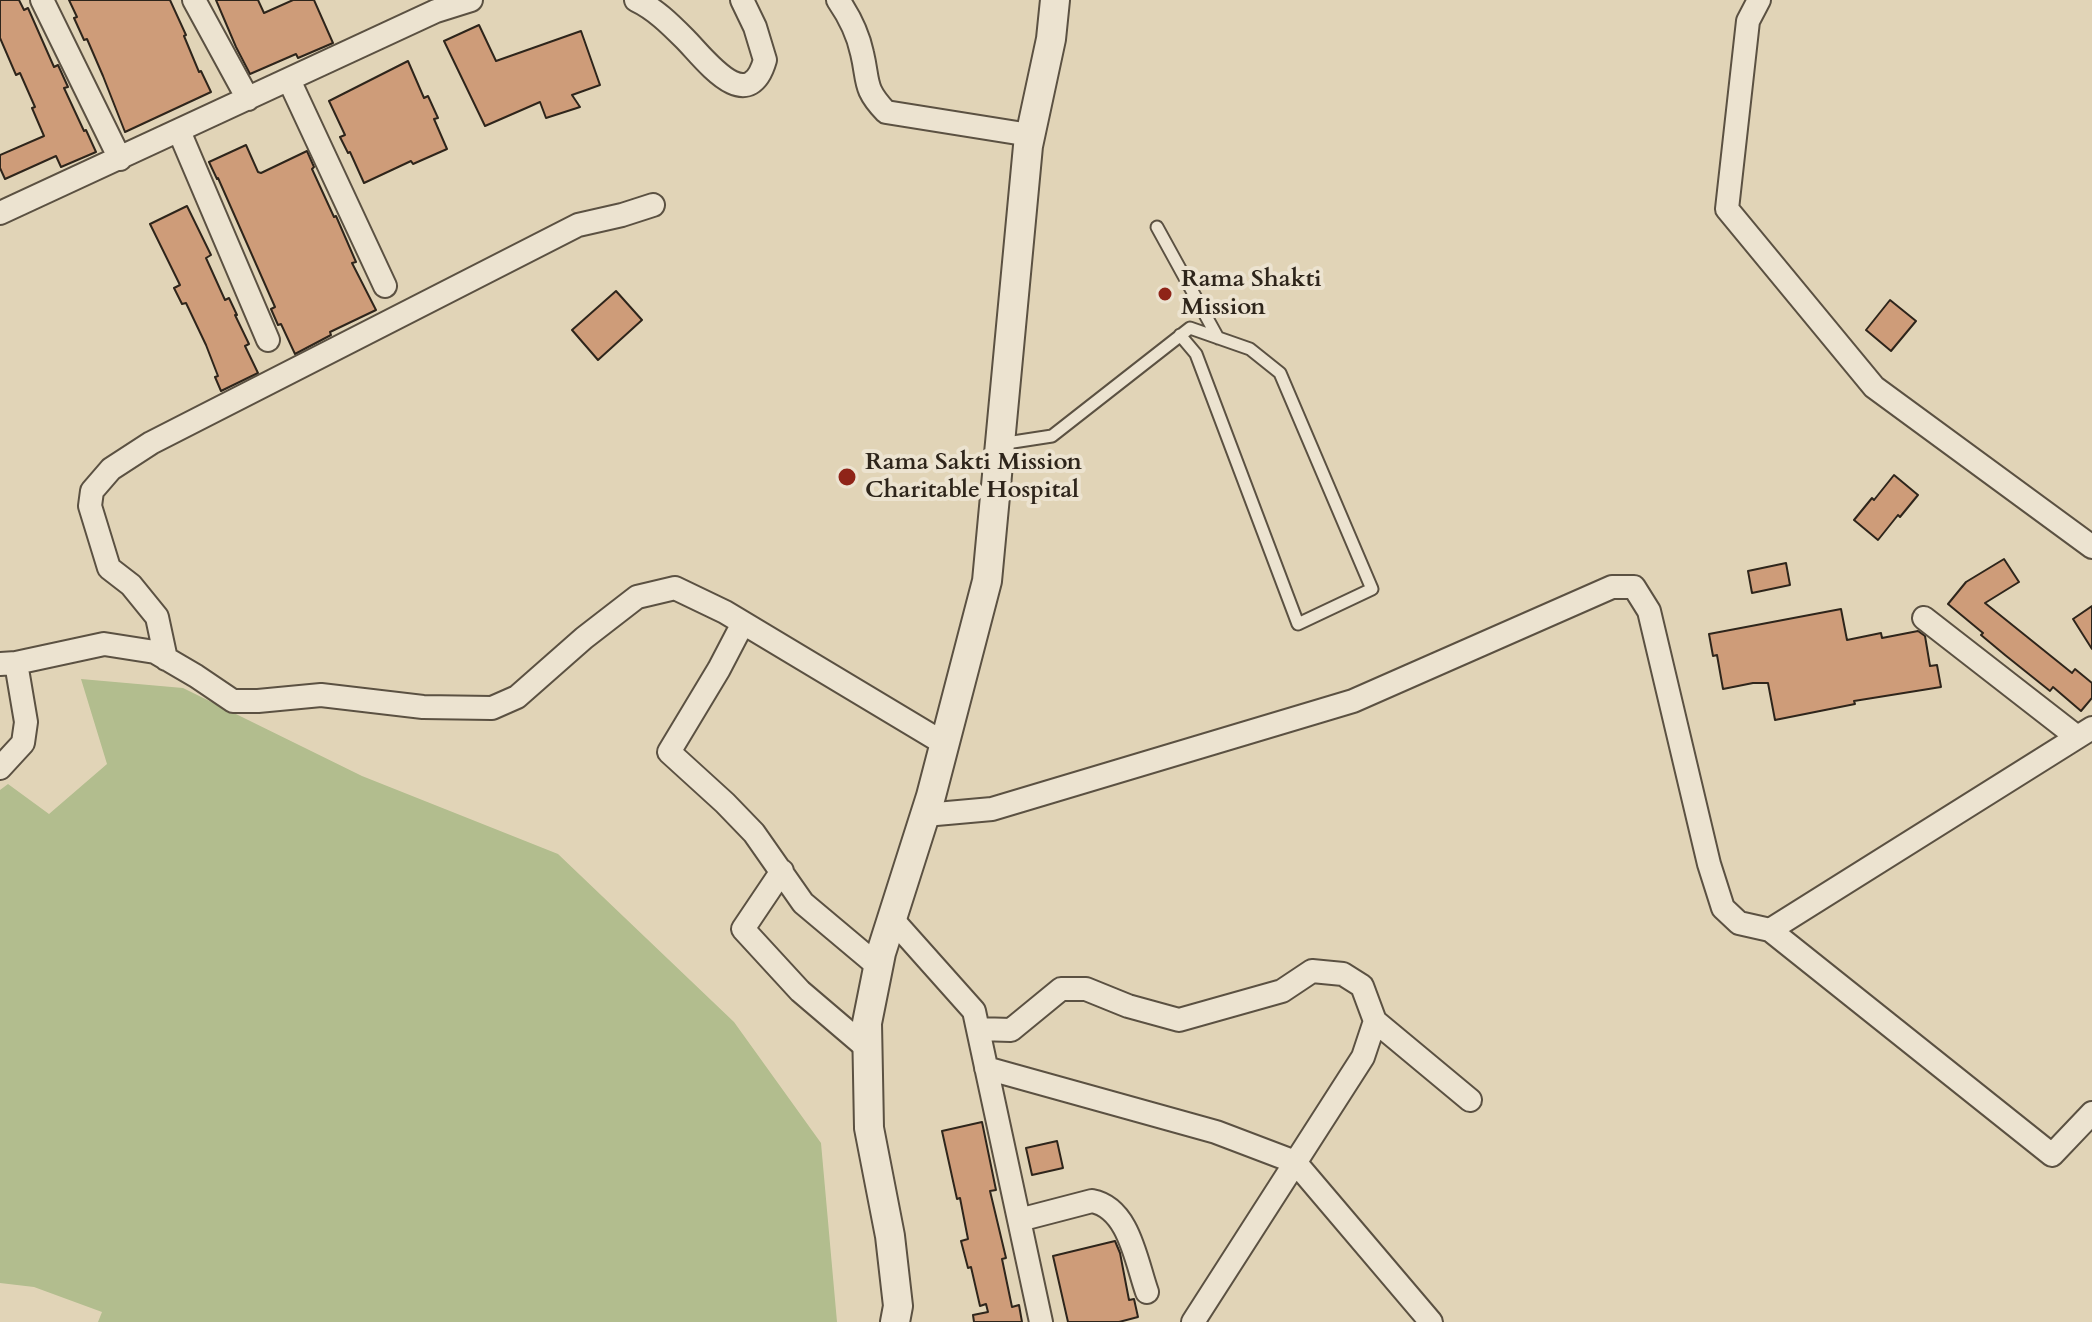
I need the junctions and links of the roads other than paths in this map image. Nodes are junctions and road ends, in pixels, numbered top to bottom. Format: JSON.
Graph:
{"nodes":[{"id":1,"x":42,"y":0,"type":"edge"},
{"id":2,"x":194,"y":0,"type":"edge"},
{"id":3,"x":471,"y":0,"type":"edge"},
{"id":4,"x":636,"y":0,"type":"edge"},
{"id":5,"x":742,"y":0,"type":"edge"},
{"id":6,"x":838,"y":0,"type":"edge"},
{"id":7,"x":1055,"y":0,"type":"edge"},
{"id":8,"x":1759,"y":0,"type":"edge"},
{"id":9,"x":289,"y":80,"type":"junction"},
{"id":10,"x":248,"y":99,"type":"junction"},
{"id":11,"x":179,"y":131,"type":"junction"},
{"id":12,"x":1030,"y":135,"type":"junction"},
{"id":13,"x":120,"y":159,"type":"junction"},
{"id":14,"x":0,"y":188,"type":"edge"},
{"id":15,"x":653,"y":205,"type":"dead end"},
{"id":16,"x":8,"y":209,"type":"edge"},
{"id":17,"x":1157,"y":227,"type":"dead end"},
{"id":18,"x":385,"y":286,"type":"dead end"},
{"id":19,"x":1180,"y":335,"type":"junction"},
{"id":20,"x":1218,"y":338,"type":"junction"},
{"id":21,"x":268,"y":340,"type":"dead end"},
{"id":22,"x":1000,"y":444,"type":"junction"},
{"id":23,"x":2092,"y":547,"type":"edge"},
{"id":24,"x":1924,"y":618,"type":"dead end"},
{"id":25,"x":743,"y":623,"type":"junction"},
{"id":26,"x":166,"y":659,"type":"junction"},
{"id":27,"x":8,"y":663,"type":"edge"},
{"id":28,"x":2084,"y":732,"type":"edge"},
{"id":29,"x":945,"y":744,"type":"junction"},
{"id":30,"x":0,"y":768,"type":"edge"},
{"id":31,"x":925,"y":815,"type":"junction"},
{"id":32,"x":782,"y":871,"type":"junction"},
{"id":33,"x":892,"y":919,"type":"junction"},
{"id":34,"x":1770,"y":930,"type":"junction"},
{"id":35,"x":878,"y":966,"type":"junction"},
{"id":36,"x":1375,"y":1021,"type":"junction"},
{"id":37,"x":978,"y":1029,"type":"junction"},
{"id":38,"x":868,"y":1049,"type":"junction"},
{"id":39,"x":986,"y":1068,"type":"junction"},
{"id":40,"x":1470,"y":1100,"type":"dead end"},
{"id":41,"x":2092,"y":1113,"type":"edge"},
{"id":42,"x":1295,"y":1162,"type":"junction"},
{"id":43,"x":1019,"y":1220,"type":"junction"},
{"id":44,"x":1147,"y":1292,"type":"dead end"},
{"id":45,"x":895,"y":1322,"type":"edge"},
{"id":46,"x":1041,"y":1322,"type":"edge"},
{"id":47,"x":1193,"y":1322,"type":"edge"},
{"id":48,"x":1431,"y":1322,"type":"edge"}],
"edges":[{"from":1,"to":13,"type":"street"},
{"from":2,"to":10,"type":"street"},
{"from":3,"to":9,"type":"street"},
{"from":4,"to":5,"type":"street"},
{"from":6,"to":12,"type":"street"},
{"from":7,"to":12,"type":"street"},
{"from":8,"to":23,"type":"street"},
{"from":9,"to":10,"type":"street"},
{"from":9,"to":18,"type":"street"},
{"from":10,"to":11,"type":"street"},
{"from":11,"to":13,"type":"street"},
{"from":11,"to":21,"type":"street"},
{"from":12,"to":22,"type":"street"},
{"from":13,"to":16,"type":"street"},
{"from":14,"to":16,"type":"street"},
{"from":15,"to":26,"type":"street"},
{"from":17,"to":20,"type":"lane"},
{"from":19,"to":20,"type":"lane"},
{"from":19,"to":20,"type":"lane"},
{"from":19,"to":22,"type":"lane"},
{"from":22,"to":29,"type":"street"},
{"from":24,"to":28,"type":"street"},
{"from":25,"to":26,"type":"street"},
{"from":25,"to":29,"type":"street"},
{"from":25,"to":32,"type":"street"},
{"from":26,"to":27,"type":"street"},
{"from":27,"to":30,"type":"street"},
{"from":28,"to":34,"type":"street"},
{"from":29,"to":31,"type":"street"},
{"from":31,"to":33,"type":"street"},
{"from":31,"to":34,"type":"street"},
{"from":32,"to":35,"type":"street"},
{"from":32,"to":38,"type":"street"},
{"from":33,"to":35,"type":"street"},
{"from":33,"to":37,"type":"street"},
{"from":34,"to":41,"type":"street"},
{"from":35,"to":38,"type":"street"},
{"from":36,"to":37,"type":"street"},
{"from":36,"to":40,"type":"street"},
{"from":36,"to":42,"type":"street"},
{"from":37,"to":39,"type":"street"},
{"from":38,"to":45,"type":"street"},
{"from":39,"to":42,"type":"street"},
{"from":39,"to":43,"type":"street"},
{"from":42,"to":47,"type":"street"},
{"from":42,"to":48,"type":"street"},
{"from":43,"to":44,"type":"street"},
{"from":43,"to":46,"type":"street"}]}
